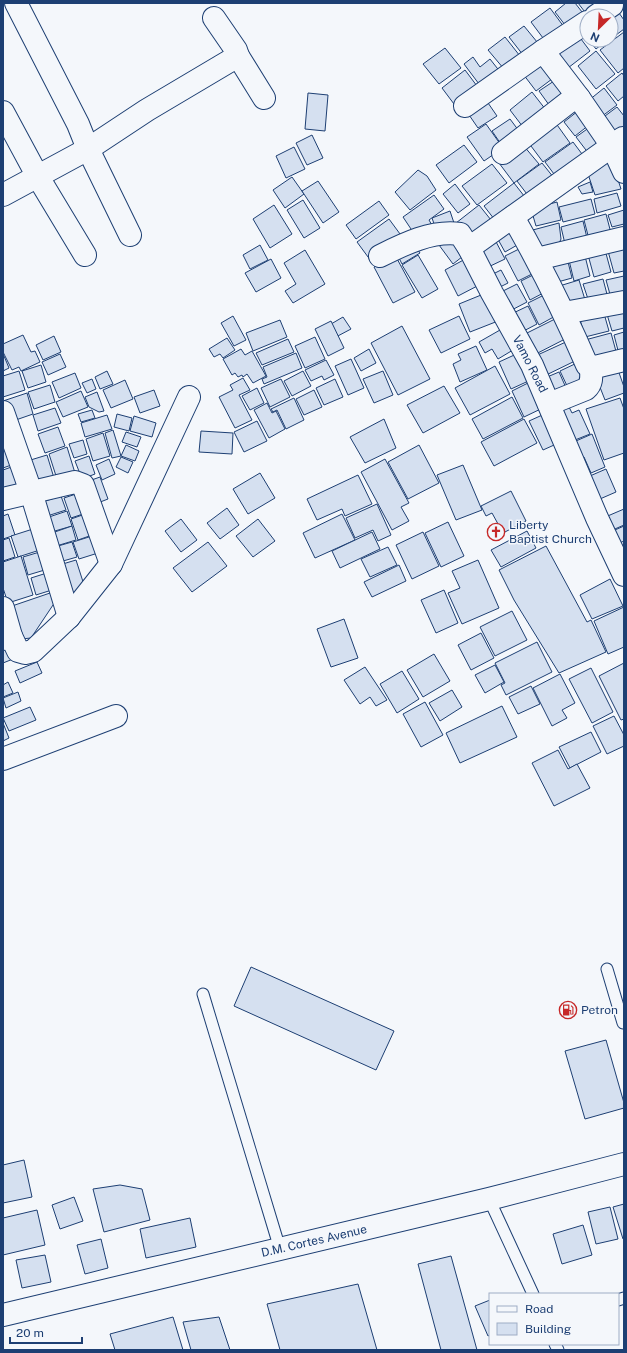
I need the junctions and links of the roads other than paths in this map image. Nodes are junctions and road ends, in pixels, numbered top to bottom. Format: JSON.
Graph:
{"nodes":[{"id":1,"x":16,"y":3,"type":"edge"},
{"id":2,"x":214,"y":18,"type":"dead end"},
{"id":3,"x":579,"y":27,"type":"edge"},
{"id":4,"x":544,"y":51,"type":"junction"},
{"id":5,"x":238,"y":56,"type":"junction"},
{"id":6,"x":264,"y":98,"type":"dead end"},
{"id":7,"x":579,"y":98,"type":"junction"},
{"id":8,"x":465,"y":106,"type":"dead end"},
{"id":9,"x":3,"y":112,"type":"edge"},
{"id":10,"x":618,"y":142,"type":"edge"},
{"id":11,"x":88,"y":149,"type":"junction"},
{"id":12,"x":503,"y":153,"type":"dead end"},
{"id":13,"x":624,"y":172,"type":"edge"},
{"id":14,"x":38,"y":177,"type":"junction"},
{"id":15,"x":3,"y":196,"type":"edge"},
{"id":16,"x":513,"y":217,"type":"junction"},
{"id":17,"x":130,"y":235,"type":"dead end"},
{"id":18,"x":624,"y":238,"type":"edge"},
{"id":19,"x":469,"y":248,"type":"junction"},
{"id":20,"x":85,"y":255,"type":"dead end"},
{"id":21,"x":380,"y":256,"type":"dead end"},
{"id":22,"x":537,"y":259,"type":"junction"},
{"id":23,"x":624,"y":302,"type":"edge"},
{"id":24,"x":564,"y":313,"type":"junction"},
{"id":25,"x":624,"y":360,"type":"edge"},
{"id":26,"x":590,"y":366,"type":"junction"},
{"id":27,"x":189,"y":398,"type":"dead end"},
{"id":28,"x":549,"y":404,"type":"junction"},
{"id":29,"x":3,"y":412,"type":"edge"},
{"id":30,"x":31,"y":492,"type":"junction"},
{"id":31,"x":3,"y":499,"type":"edge"},
{"id":32,"x":111,"y":564,"type":"junction"},
{"id":33,"x":624,"y":575,"type":"edge"},
{"id":34,"x":3,"y":608,"type":"edge"},
{"id":35,"x":69,"y":617,"type":"junction"},
{"id":36,"x":7,"y":637,"type":"edge"},
{"id":37,"x":116,"y":716,"type":"dead end"},
{"id":38,"x":3,"y":759,"type":"edge"},
{"id":39,"x":607,"y":969,"type":"dead end"},
{"id":40,"x":203,"y":994,"type":"dead end"},
{"id":41,"x":623,"y":1023,"type":"dead end"},
{"id":42,"x":624,"y":1164,"type":"edge"},
{"id":43,"x":489,"y":1199,"type":"junction"},
{"id":44,"x":280,"y":1249,"type":"junction"},
{"id":45,"x":533,"y":1293,"type":"edge"},
{"id":46,"x":3,"y":1315,"type":"edge"}],
"edges":[{"from":1,"to":11,"type":"main road"},
{"from":2,"to":5,"type":"main road"},
{"from":3,"to":4,"type":"main road"},
{"from":4,"to":7,"type":"main road"},
{"from":4,"to":8,"type":"main road"},
{"from":5,"to":6,"type":"main road"},
{"from":5,"to":11,"type":"main road"},
{"from":7,"to":10,"type":"main road"},
{"from":7,"to":12,"type":"main road"},
{"from":9,"to":14,"type":"main road"},
{"from":10,"to":13,"type":"main road"},
{"from":10,"to":16,"type":"main road"},
{"from":11,"to":14,"type":"main road"},
{"from":11,"to":17,"type":"main road"},
{"from":14,"to":15,"type":"main road"},
{"from":14,"to":20,"type":"main road"},
{"from":16,"to":19,"type":"main road"},
{"from":16,"to":22,"type":"main road"},
{"from":18,"to":22,"type":"main road"},
{"from":19,"to":21,"type":"main road","name":"Vamo Road"},
{"from":19,"to":28,"type":"main road","name":"Vamo Road"},
{"from":22,"to":24,"type":"main road"},
{"from":23,"to":24,"type":"main road"},
{"from":24,"to":26,"type":"main road"},
{"from":25,"to":26,"type":"main road"},
{"from":26,"to":28,"type":"main road"},
{"from":27,"to":32,"type":"main road"},
{"from":28,"to":33,"type":"main road","name":"Vamo Road"},
{"from":29,"to":30,"type":"main road"},
{"from":30,"to":31,"type":"main road"},
{"from":30,"to":32,"type":"main road"},
{"from":30,"to":35,"type":"main road"},
{"from":32,"to":35,"type":"main road"},
{"from":34,"to":36,"type":"main road"},
{"from":35,"to":36,"type":"main road"},
{"from":37,"to":38,"type":"main road"},
{"from":39,"to":41,"type":"lane"},
{"from":40,"to":44,"type":"lane"},
{"from":42,"to":43,"type":"main road","name":"D.M. Cortes Avenue"},
{"from":43,"to":44,"type":"main road","name":"D.M. Cortes Avenue"},
{"from":43,"to":45,"type":"lane"},
{"from":44,"to":46,"type":"main road","name":"D.M. Cortes Avenue"}]}
